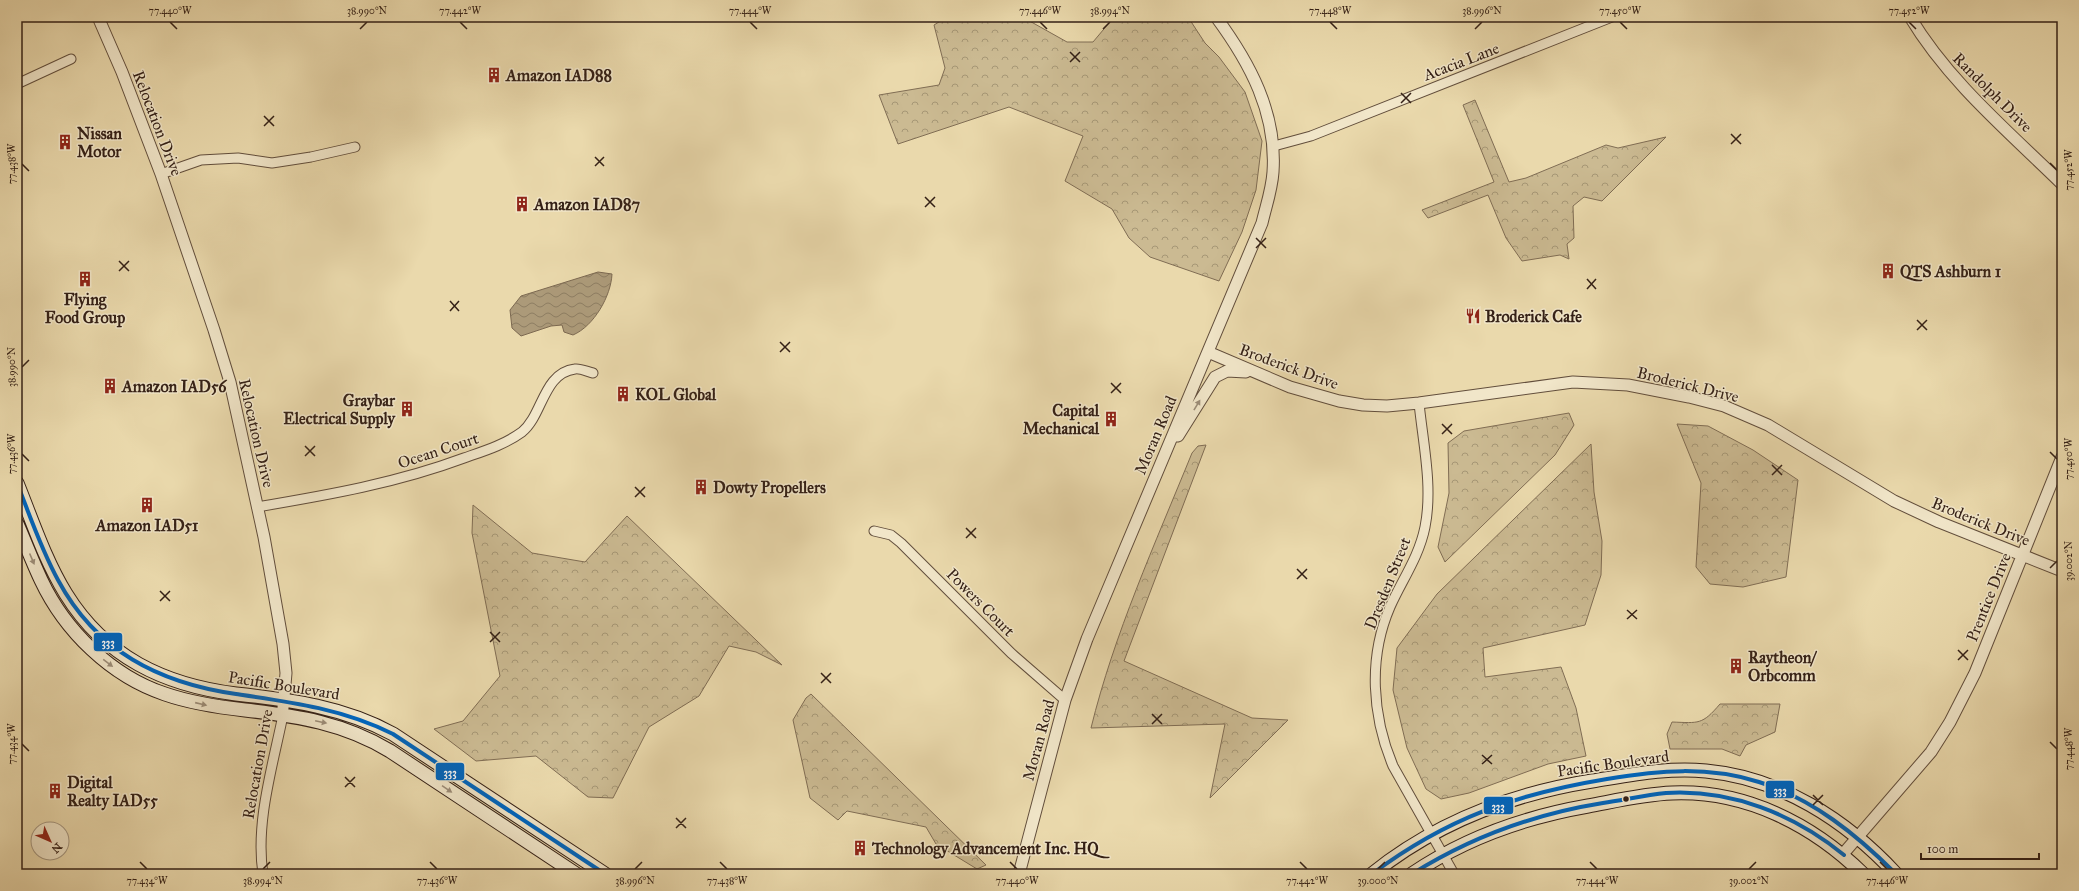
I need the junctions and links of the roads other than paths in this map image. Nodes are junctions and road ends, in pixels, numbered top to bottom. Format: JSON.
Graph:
{"nodes":[{"id":1,"x":98,"y":17,"type":"edge"},
{"id":2,"x":1216,"y":17,"type":"edge"},
{"id":3,"x":1612,"y":17,"type":"edge"},
{"id":4,"x":1910,"y":17,"type":"edge"},
{"id":5,"x":71,"y":59,"type":"dead end"},
{"id":6,"x":17,"y":84,"type":"edge"},
{"id":7,"x":1274,"y":146,"type":"junction"},
{"id":8,"x":355,"y":147,"type":"dead end"},
{"id":9,"x":161,"y":174,"type":"junction"},
{"id":10,"x":2062,"y":184,"type":"edge"},
{"id":11,"x":1208,"y":352,"type":"junction"},
{"id":12,"x":593,"y":373,"type":"dead end"},
{"id":13,"x":1256,"y":373,"type":"junction"},
{"id":14,"x":1419,"y":403,"type":"junction"},
{"id":15,"x":2062,"y":457,"type":"edge"},
{"id":16,"x":1156,"y":474,"type":"junction"},
{"id":17,"x":17,"y":483,"type":"edge"},
{"id":18,"x":257,"y":507,"type":"junction"},
{"id":19,"x":17,"y":524,"type":"edge"},
{"id":20,"x":874,"y":531,"type":"dead end"},
{"id":21,"x":2022,"y":555,"type":"junction"},
{"id":22,"x":2062,"y":571,"type":"edge"},
{"id":23,"x":284,"y":700,"type":"junction"},
{"id":24,"x":1065,"y":700,"type":"junction"},
{"id":25,"x":283,"y":715,"type":"junction"},
{"id":26,"x":1431,"y":833,"type":"junction"},
{"id":27,"x":1859,"y":837,"type":"junction"},
{"id":28,"x":1444,"y":854,"type":"junction"},
{"id":29,"x":1843,"y":854,"type":"junction"},
{"id":30,"x":579,"y":858,"type":"junction"},
{"id":31,"x":572,"y":873,"type":"edge"},
{"id":32,"x":263,"y":874,"type":"edge"},
{"id":33,"x":605,"y":874,"type":"edge"},
{"id":34,"x":1019,"y":874,"type":"edge"},
{"id":35,"x":1372,"y":874,"type":"edge"},
{"id":36,"x":1412,"y":874,"type":"edge"},
{"id":37,"x":1454,"y":874,"type":"edge"},
{"id":38,"x":1864,"y":874,"type":"edge"},
{"id":39,"x":1896,"y":874,"type":"edge"}],
"edges":[{"from":1,"to":9,"type":"street","name":"Relocation Drive"},
{"from":2,"to":7,"type":"street","name":"Moran Road"},
{"from":3,"to":7,"type":"street","name":"Acacia Lane"},
{"from":4,"to":10,"type":"street","name":"Randolph Drive"},
{"from":5,"to":6,"type":"street"},
{"from":7,"to":11,"type":"street","name":"Moran Road"},
{"from":8,"to":9,"type":"street"},
{"from":9,"to":18,"type":"street","name":"Relocation Drive"},
{"from":11,"to":13,"type":"street","name":"Broderick Drive"},
{"from":11,"to":16,"type":"street","name":"Moran Road"},
{"from":12,"to":18,"type":"street","name":"Ocean Court"},
{"from":13,"to":14,"type":"street","name":"Broderick Drive"},
{"from":16,"to":13,"type":"street","one_way":true},
{"from":14,"to":21,"type":"street","name":"Broderick Drive"},
{"from":14,"to":26,"type":"street","name":"Dresden Street"},
{"from":15,"to":21,"type":"street","name":"Prentice Drive"},
{"from":16,"to":24,"type":"street","name":"Moran Road"},
{"from":17,"to":23,"type":"main road","name":"Pacific Boulevard"},
{"from":18,"to":23,"type":"street","name":"Relocation Drive"},
{"from":19,"to":25,"type":"main road","name":"Pacific Boulevard","one_way":true},
{"from":20,"to":24,"type":"street","name":"Powers Court"},
{"from":21,"to":22,"type":"street","name":"Broderick Drive"},
{"from":21,"to":27,"type":"street","name":"Prentice Drive"},
{"from":23,"to":25,"type":"street","name":"Relocation Drive"},
{"from":23,"to":30,"type":"main road","name":"Pacific Boulevard"},
{"from":24,"to":34,"type":"street","name":"Moran Road"},
{"from":25,"to":31,"type":"main road","name":"Pacific Boulevard","one_way":true},
{"from":25,"to":32,"type":"street","name":"Relocation Drive"},
{"from":26,"to":27,"type":"main road","name":"Pacific Boulevard"},
{"from":26,"to":28,"type":"street","name":"Dresden Street"},
{"from":26,"to":35,"type":"main road","name":"Pacific Boulevard"},
{"from":27,"to":29,"type":"street","name":"Prentice Drive"},
{"from":27,"to":39,"type":"main road","name":"Pacific Boulevard"},
{"from":28,"to":29,"type":"main road"},
{"from":28,"to":36,"type":"main road"},
{"from":28,"to":37,"type":"street","name":"Dresden Street"},
{"from":29,"to":38,"type":"main road"},
{"from":30,"to":31,"type":"street"},
{"from":30,"to":33,"type":"main road","name":"Pacific Boulevard"}]}
